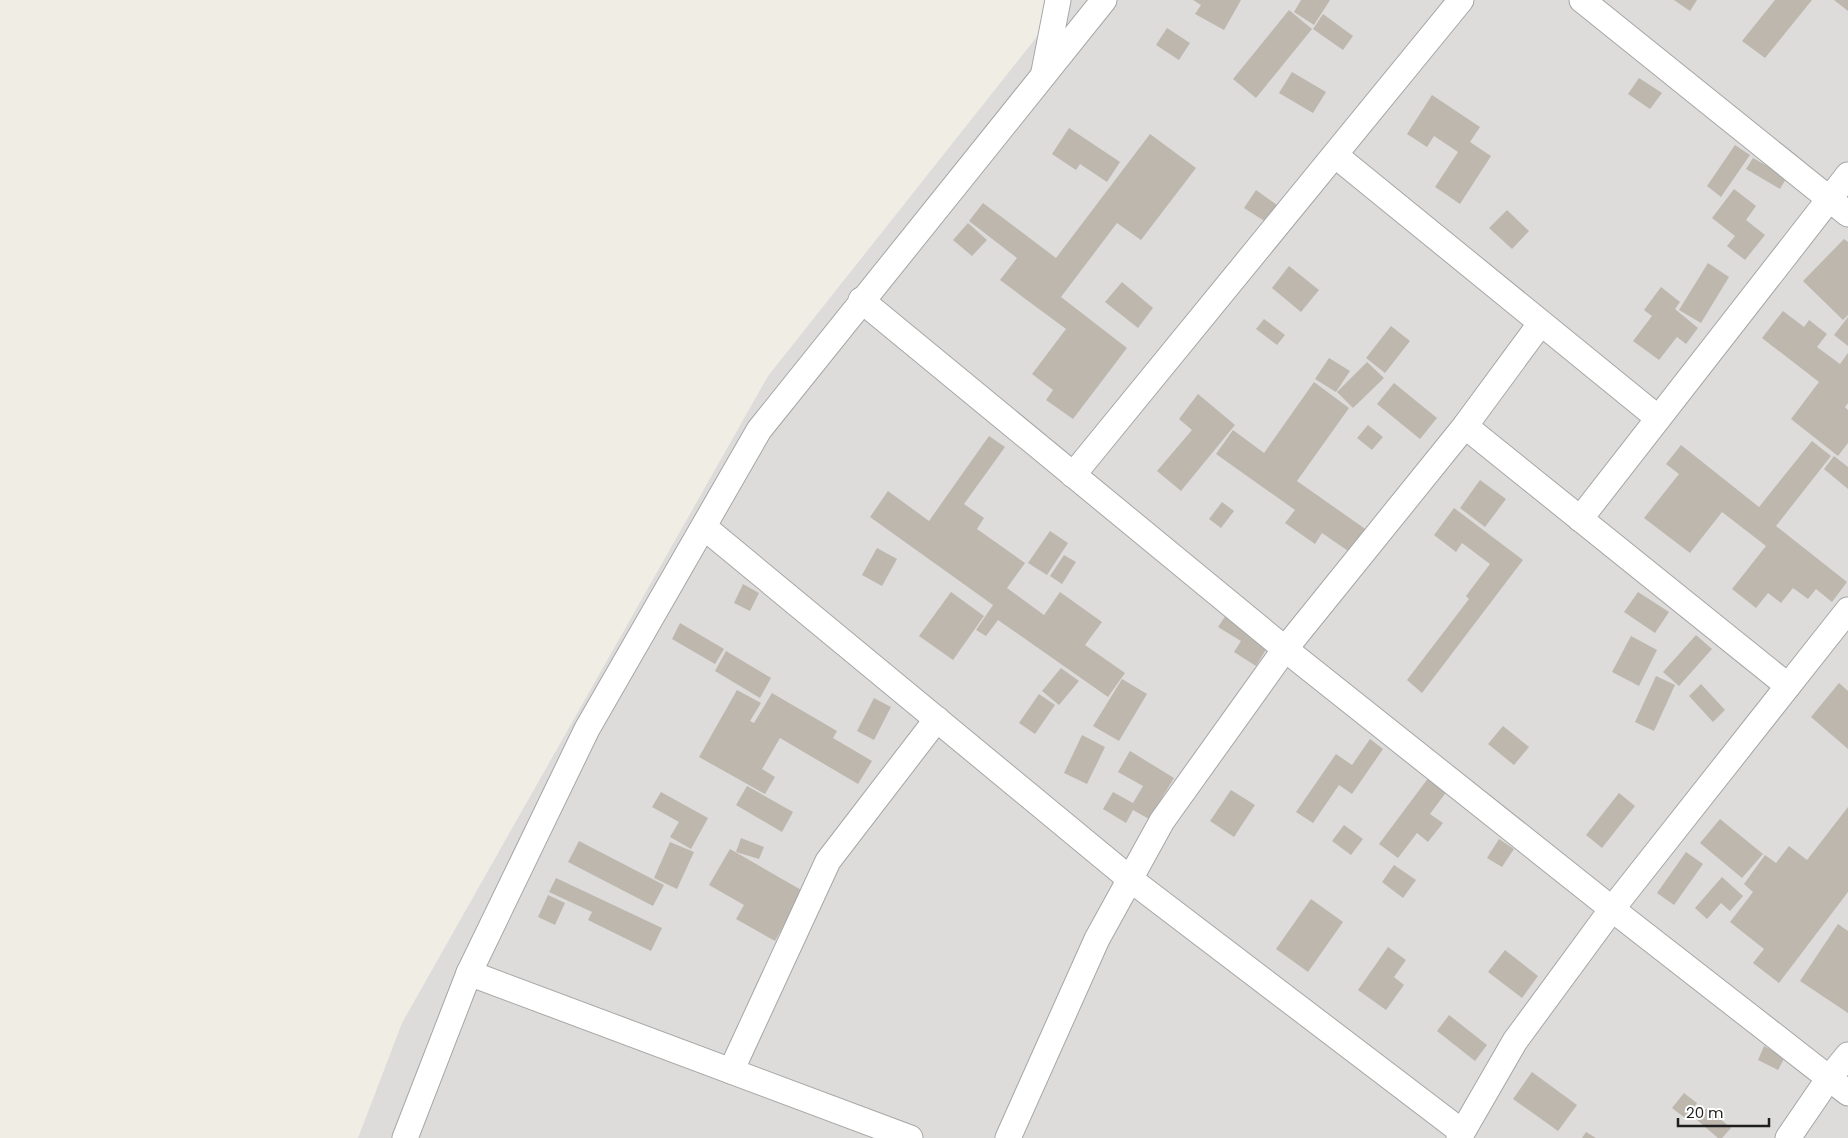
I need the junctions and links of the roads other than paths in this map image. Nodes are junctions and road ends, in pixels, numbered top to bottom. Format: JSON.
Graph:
{"nodes":[{"id":1,"x":1058,"y":0,"type":"edge"},
{"id":2,"x":1104,"y":0,"type":"edge"},
{"id":3,"x":1461,"y":0,"type":"edge"},
{"id":4,"x":1582,"y":0,"type":"edge"},
{"id":5,"x":1044,"y":74,"type":"junction"},
{"id":6,"x":1334,"y":154,"type":"junction"},
{"id":7,"x":1848,"y":175,"type":"edge"},
{"id":8,"x":1839,"y":206,"type":"edge"},
{"id":9,"x":862,"y":300,"type":"junction"},
{"id":10,"x":1540,"y":324,"type":"junction"},
{"id":11,"x":1658,"y":418,"type":"junction"},
{"id":12,"x":1465,"y":426,"type":"junction"},
{"id":13,"x":1073,"y":475,"type":"junction"},
{"id":14,"x":1580,"y":519,"type":"junction"},
{"id":15,"x":704,"y":527,"type":"junction"},
{"id":16,"x":1848,"y":610,"type":"edge"},
{"id":17,"x":1285,"y":649,"type":"junction"},
{"id":18,"x":1788,"y":686,"type":"junction"},
{"id":19,"x":937,"y":719,"type":"junction"},
{"id":20,"x":1130,"y":878,"type":"junction"},
{"id":21,"x":1612,"y":909,"type":"junction"},
{"id":22,"x":469,"y":973,"type":"junction"},
{"id":23,"x":1848,"y":1055,"type":"edge"},
{"id":24,"x":731,"y":1071,"type":"junction"},
{"id":25,"x":1839,"y":1085,"type":"edge"},
{"id":26,"x":1460,"y":1135,"type":"edge"},
{"id":27,"x":404,"y":1138,"type":"edge"},
{"id":28,"x":910,"y":1138,"type":"edge"},
{"id":29,"x":1008,"y":1138,"type":"edge"},
{"id":30,"x":1788,"y":1138,"type":"edge"}],
"edges":[{"from":1,"to":5,"type":"street"},
{"from":2,"to":5,"type":"street"},
{"from":3,"to":6,"type":"street"},
{"from":4,"to":8,"type":"street"},
{"from":5,"to":9,"type":"street"},
{"from":6,"to":10,"type":"street"},
{"from":6,"to":13,"type":"street"},
{"from":7,"to":8,"type":"street"},
{"from":8,"to":11,"type":"street"},
{"from":9,"to":13,"type":"street"},
{"from":9,"to":15,"type":"street"},
{"from":10,"to":11,"type":"street"},
{"from":10,"to":12,"type":"street"},
{"from":11,"to":14,"type":"street"},
{"from":12,"to":14,"type":"street"},
{"from":12,"to":17,"type":"street"},
{"from":13,"to":17,"type":"street"},
{"from":14,"to":18,"type":"street"},
{"from":15,"to":19,"type":"street"},
{"from":15,"to":22,"type":"street"},
{"from":16,"to":18,"type":"street"},
{"from":17,"to":20,"type":"street"},
{"from":17,"to":21,"type":"street"},
{"from":18,"to":21,"type":"street"},
{"from":19,"to":20,"type":"street"},
{"from":19,"to":24,"type":"street"},
{"from":20,"to":26,"type":"street"},
{"from":20,"to":29,"type":"street"},
{"from":21,"to":25,"type":"street"},
{"from":21,"to":26,"type":"street"},
{"from":22,"to":24,"type":"street"},
{"from":22,"to":27,"type":"street"},
{"from":23,"to":25,"type":"street"},
{"from":24,"to":28,"type":"street"},
{"from":25,"to":30,"type":"street"}]}
